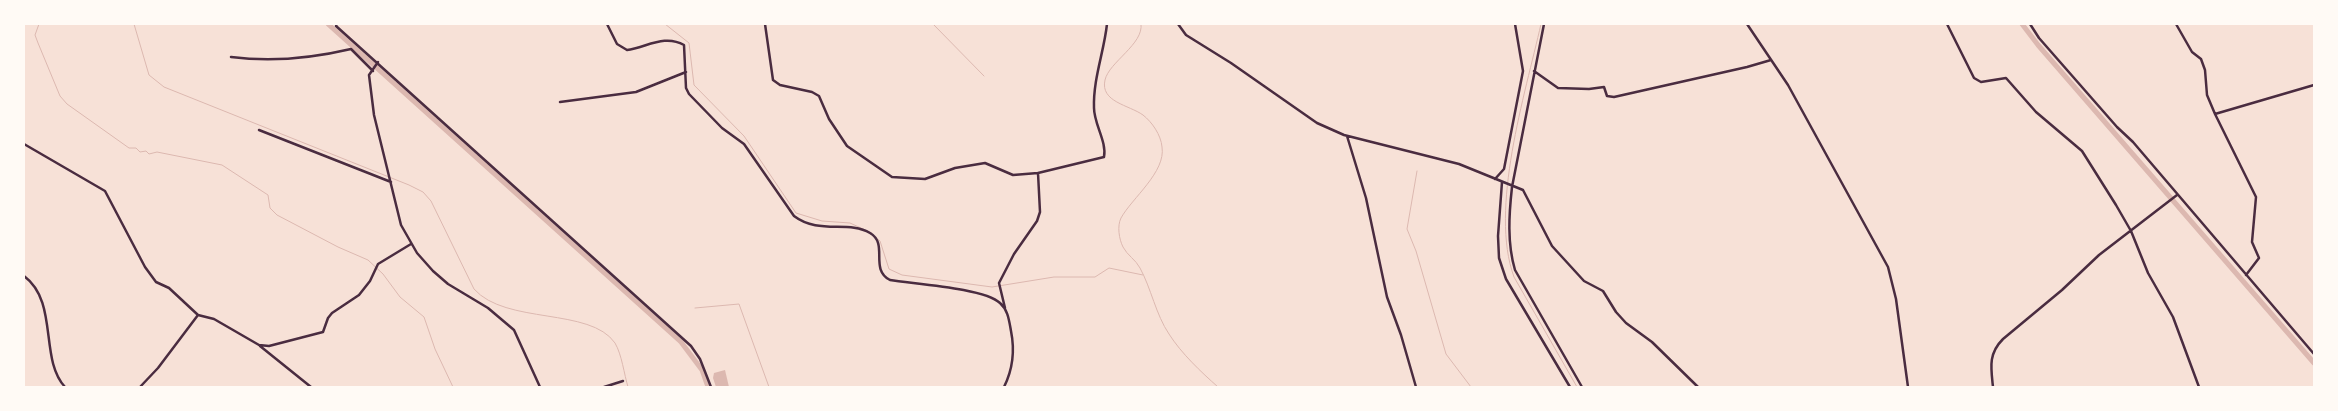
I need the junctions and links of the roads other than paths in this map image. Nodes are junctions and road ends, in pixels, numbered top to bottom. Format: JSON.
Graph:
{"nodes":[{"id":1,"x":336,"y":24,"type":"edge"},
{"id":2,"x":607,"y":24,"type":"edge"},
{"id":3,"x":765,"y":24,"type":"edge"},
{"id":4,"x":1107,"y":24,"type":"edge"},
{"id":5,"x":1178,"y":24,"type":"edge"},
{"id":6,"x":1516,"y":24,"type":"edge"},
{"id":7,"x":1544,"y":24,"type":"edge"},
{"id":8,"x":1747,"y":24,"type":"edge"},
{"id":9,"x":1947,"y":24,"type":"edge"},
{"id":10,"x":2030,"y":24,"type":"edge"},
{"id":11,"x":2176,"y":24,"type":"edge"},
{"id":12,"x":231,"y":57,"type":"dead end"},
{"id":13,"x":1771,"y":60,"type":"junction"},
{"id":14,"x":377,"y":64,"type":"junction"},
{"id":15,"x":373,"y":70,"type":"junction"},
{"id":16,"x":1534,"y":71,"type":"junction"},
{"id":17,"x":686,"y":72,"type":"junction"},
{"id":18,"x":2314,"y":85,"type":"edge"},
{"id":19,"x":560,"y":102,"type":"dead end"},
{"id":20,"x":2215,"y":114,"type":"junction"},
{"id":21,"x":259,"y":130,"type":"dead end"},
{"id":22,"x":1347,"y":136,"type":"junction"},
{"id":23,"x":24,"y":144,"type":"edge"},
{"id":24,"x":1038,"y":173,"type":"junction"},
{"id":25,"x":1495,"y":179,"type":"junction"},
{"id":26,"x":390,"y":181,"type":"junction"},
{"id":27,"x":1502,"y":182,"type":"junction"},
{"id":28,"x":1509,"y":186,"type":"junction"},
{"id":29,"x":2177,"y":195,"type":"junction"},
{"id":30,"x":2131,"y":231,"type":"junction"},
{"id":31,"x":411,"y":244,"type":"junction"},
{"id":32,"x":2246,"y":274,"type":"junction"},
{"id":33,"x":24,"y":276,"type":"edge"},
{"id":34,"x":1007,"y":311,"type":"junction"},
{"id":35,"x":198,"y":315,"type":"junction"},
{"id":36,"x":258,"y":345,"type":"junction"},
{"id":37,"x":2314,"y":354,"type":"edge"},
{"id":38,"x":623,"y":381,"type":"dead end"},
{"id":39,"x":65,"y":387,"type":"edge"},
{"id":40,"x":140,"y":387,"type":"edge"},
{"id":41,"x":311,"y":387,"type":"edge"},
{"id":42,"x":540,"y":387,"type":"edge"},
{"id":43,"x":604,"y":387,"type":"edge"},
{"id":44,"x":711,"y":387,"type":"edge"},
{"id":45,"x":1004,"y":387,"type":"edge"},
{"id":46,"x":1416,"y":387,"type":"edge"},
{"id":47,"x":1570,"y":387,"type":"edge"},
{"id":48,"x":1582,"y":387,"type":"edge"},
{"id":49,"x":1698,"y":387,"type":"edge"},
{"id":50,"x":1908,"y":387,"type":"edge"},
{"id":51,"x":1993,"y":387,"type":"edge"},
{"id":52,"x":2199,"y":387,"type":"edge"}],
"edges":[{"from":1,"to":14,"type":"street"},
{"from":2,"to":17,"type":"street"},
{"from":3,"to":24,"type":"street"},
{"from":4,"to":24,"type":"street"},
{"from":5,"to":22,"type":"street"},
{"from":6,"to":25,"type":"street"},
{"from":7,"to":16,"type":"street"},
{"from":8,"to":13,"type":"street"},
{"from":9,"to":30,"type":"street"},
{"from":10,"to":29,"type":"street"},
{"from":11,"to":20,"type":"street"},
{"from":12,"to":15,"type":"street"},
{"from":13,"to":16,"type":"street"},
{"from":13,"to":50,"type":"street"},
{"from":14,"to":15,"type":"street"},
{"from":14,"to":44,"type":"street"},
{"from":15,"to":26,"type":"street"},
{"from":16,"to":28,"type":"street"},
{"from":17,"to":19,"type":"street"},
{"from":17,"to":34,"type":"street"},
{"from":18,"to":20,"type":"street"},
{"from":20,"to":32,"type":"street"},
{"from":21,"to":26,"type":"street"},
{"from":22,"to":25,"type":"street"},
{"from":22,"to":46,"type":"street"},
{"from":23,"to":35,"type":"street"},
{"from":24,"to":34,"type":"street"},
{"from":25,"to":27,"type":"street"},
{"from":26,"to":31,"type":"street"},
{"from":27,"to":28,"type":"street"},
{"from":27,"to":47,"type":"street"},
{"from":28,"to":48,"type":"street"},
{"from":28,"to":49,"type":"street"},
{"from":29,"to":30,"type":"street"},
{"from":29,"to":32,"type":"street"},
{"from":30,"to":51,"type":"street"},
{"from":30,"to":52,"type":"street"},
{"from":31,"to":36,"type":"street"},
{"from":31,"to":42,"type":"street"},
{"from":32,"to":37,"type":"street"},
{"from":33,"to":39,"type":"street"},
{"from":34,"to":45,"type":"street"},
{"from":35,"to":36,"type":"street"},
{"from":35,"to":40,"type":"street"},
{"from":36,"to":41,"type":"street"},
{"from":38,"to":43,"type":"street"}]}
